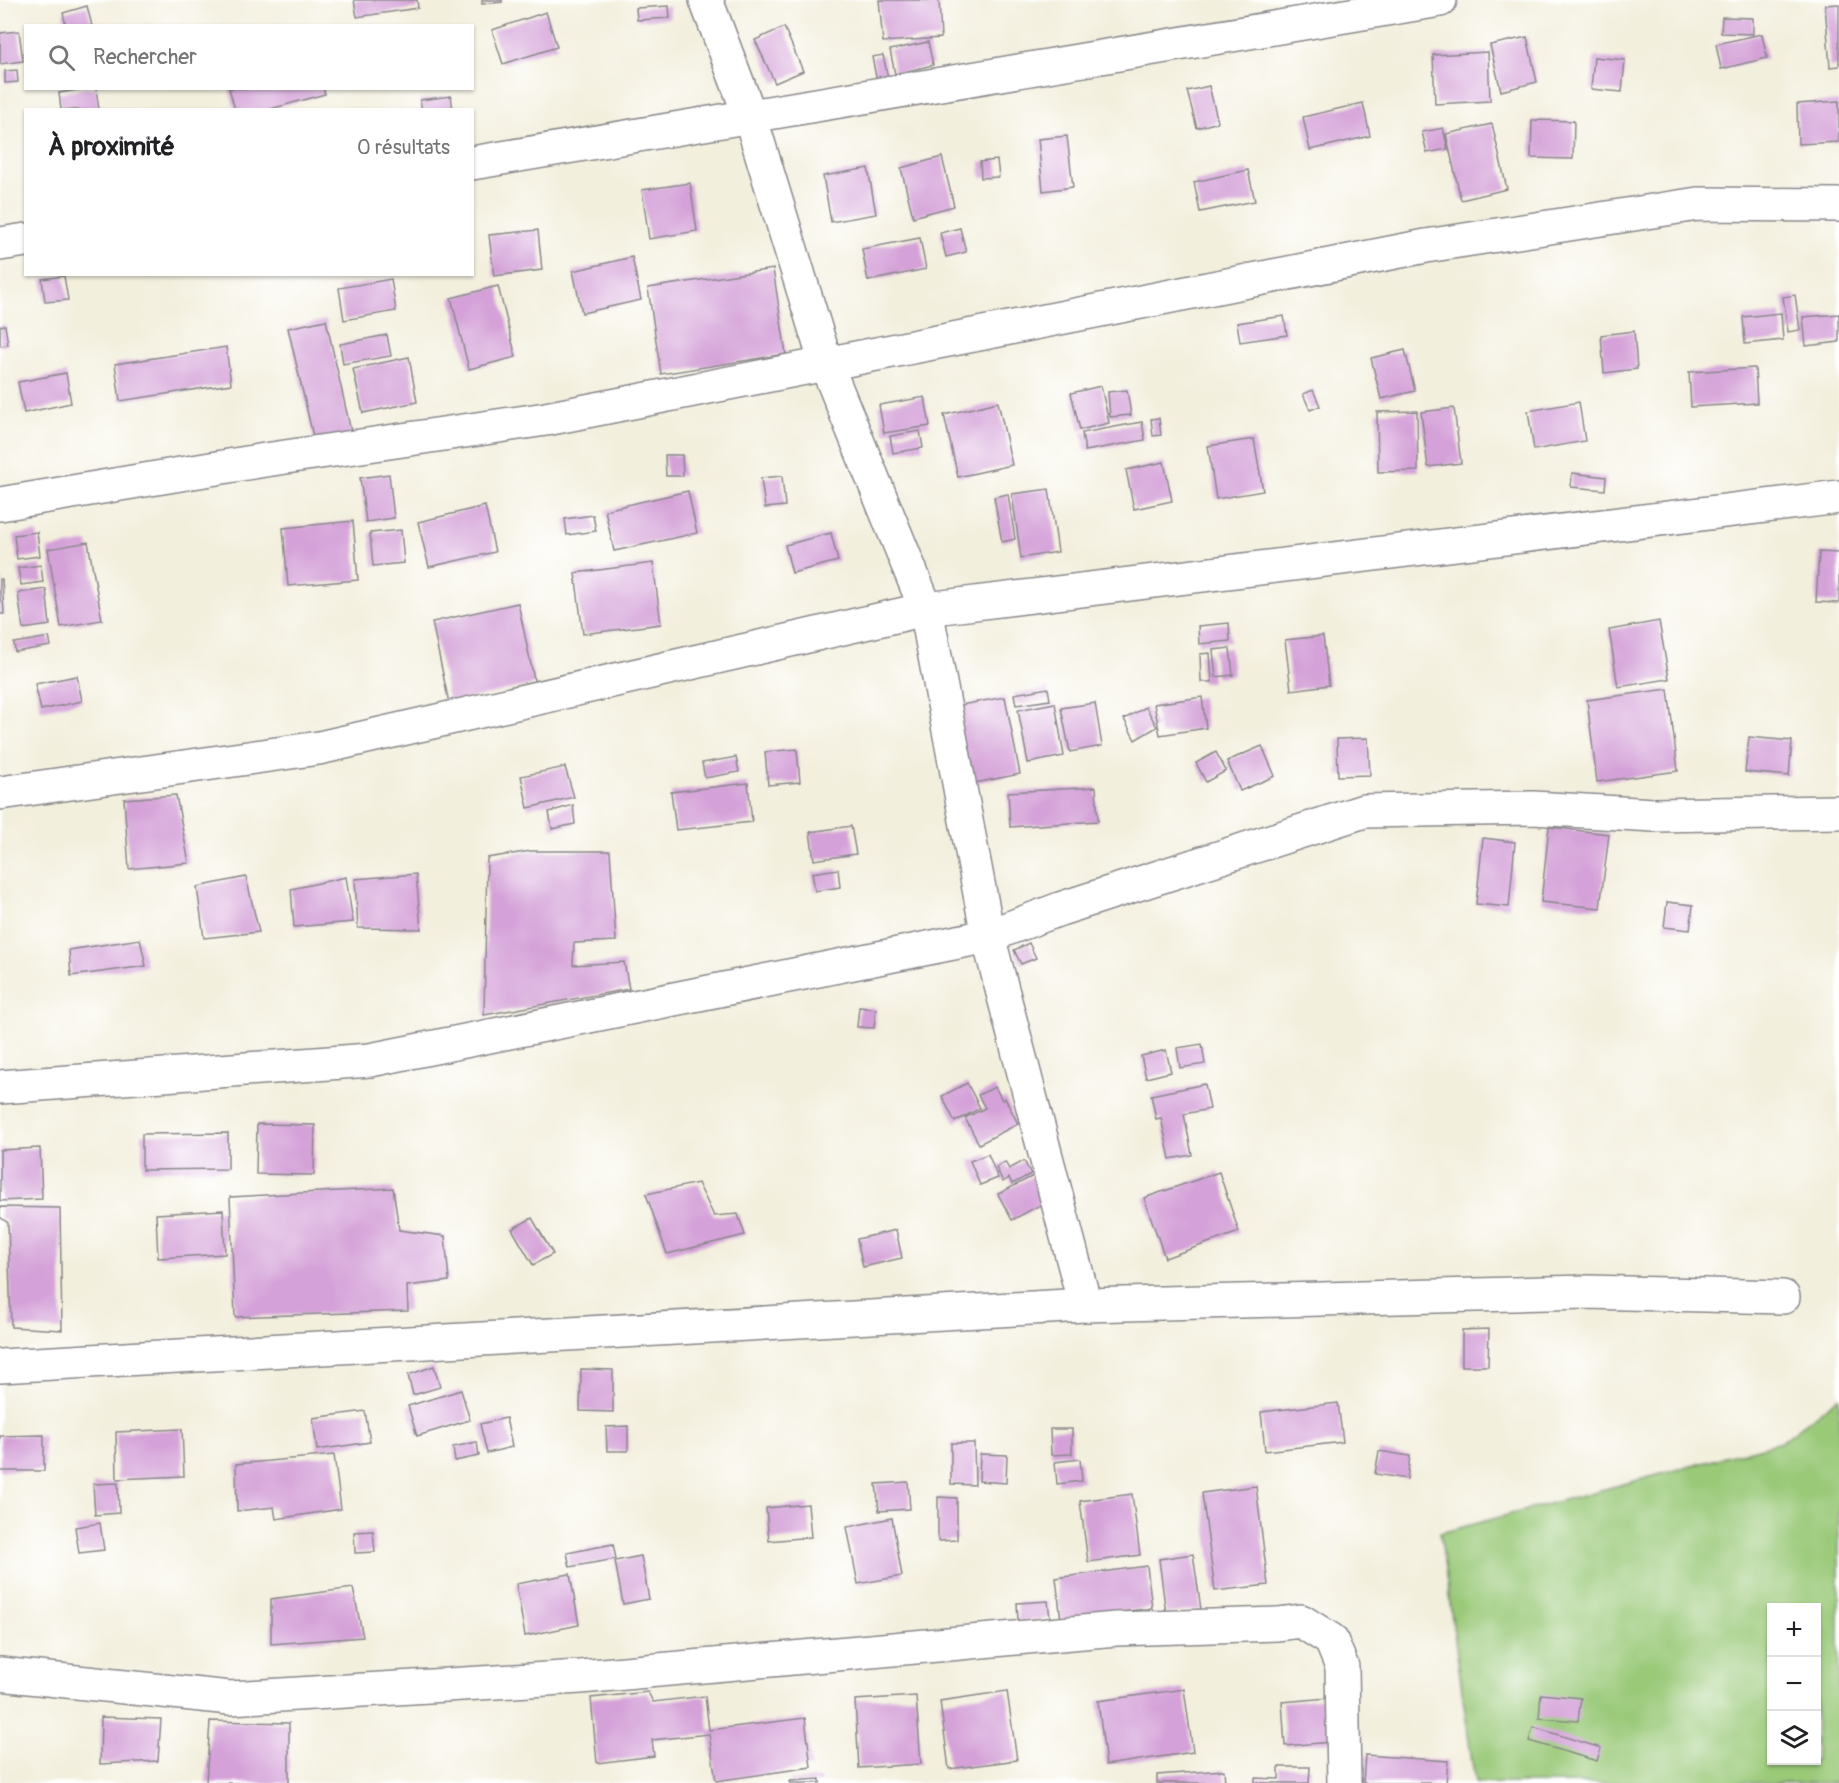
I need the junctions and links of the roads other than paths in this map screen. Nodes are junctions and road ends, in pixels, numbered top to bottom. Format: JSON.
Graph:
{"nodes":[{"id":1,"x":706,"y":0,"type":"edge"},
{"id":2,"x":1440,"y":0,"type":"edge"},
{"id":3,"x":750,"y":116,"type":"junction"},
{"id":4,"x":474,"y":163,"type":"edge"},
{"id":5,"x":1839,"y":205,"type":"edge"},
{"id":6,"x":24,"y":240,"type":"edge"},
{"id":7,"x":0,"y":244,"type":"edge"},
{"id":8,"x":826,"y":364,"type":"junction"},
{"id":9,"x":1839,"y":498,"type":"edge"},
{"id":10,"x":0,"y":504,"type":"edge"},
{"id":11,"x":926,"y":609,"type":"junction"},
{"id":12,"x":0,"y":793,"type":"edge"},
{"id":13,"x":1839,"y":812,"type":"edge"},
{"id":14,"x":988,"y":936,"type":"junction"},
{"id":15,"x":0,"y":1087,"type":"edge"},
{"id":16,"x":1783,"y":1297,"type":"dead end"},
{"id":17,"x":1085,"y":1305,"type":"junction"},
{"id":18,"x":0,"y":1366,"type":"edge"},
{"id":19,"x":0,"y":1674,"type":"edge"},
{"id":20,"x":1344,"y":1783,"type":"edge"}],
"edges":[{"from":1,"to":3,"type":"street"},
{"from":2,"to":3,"type":"street"},
{"from":3,"to":4,"type":"street"},
{"from":3,"to":8,"type":"street"},
{"from":5,"to":8,"type":"street"},
{"from":6,"to":7,"type":"street"},
{"from":8,"to":10,"type":"street"},
{"from":8,"to":11,"type":"street"},
{"from":9,"to":11,"type":"street"},
{"from":11,"to":12,"type":"street"},
{"from":11,"to":14,"type":"street"},
{"from":13,"to":14,"type":"street"},
{"from":14,"to":15,"type":"street"},
{"from":14,"to":17,"type":"street"},
{"from":16,"to":17,"type":"street"},
{"from":17,"to":18,"type":"street"},
{"from":19,"to":20,"type":"street"}]}
